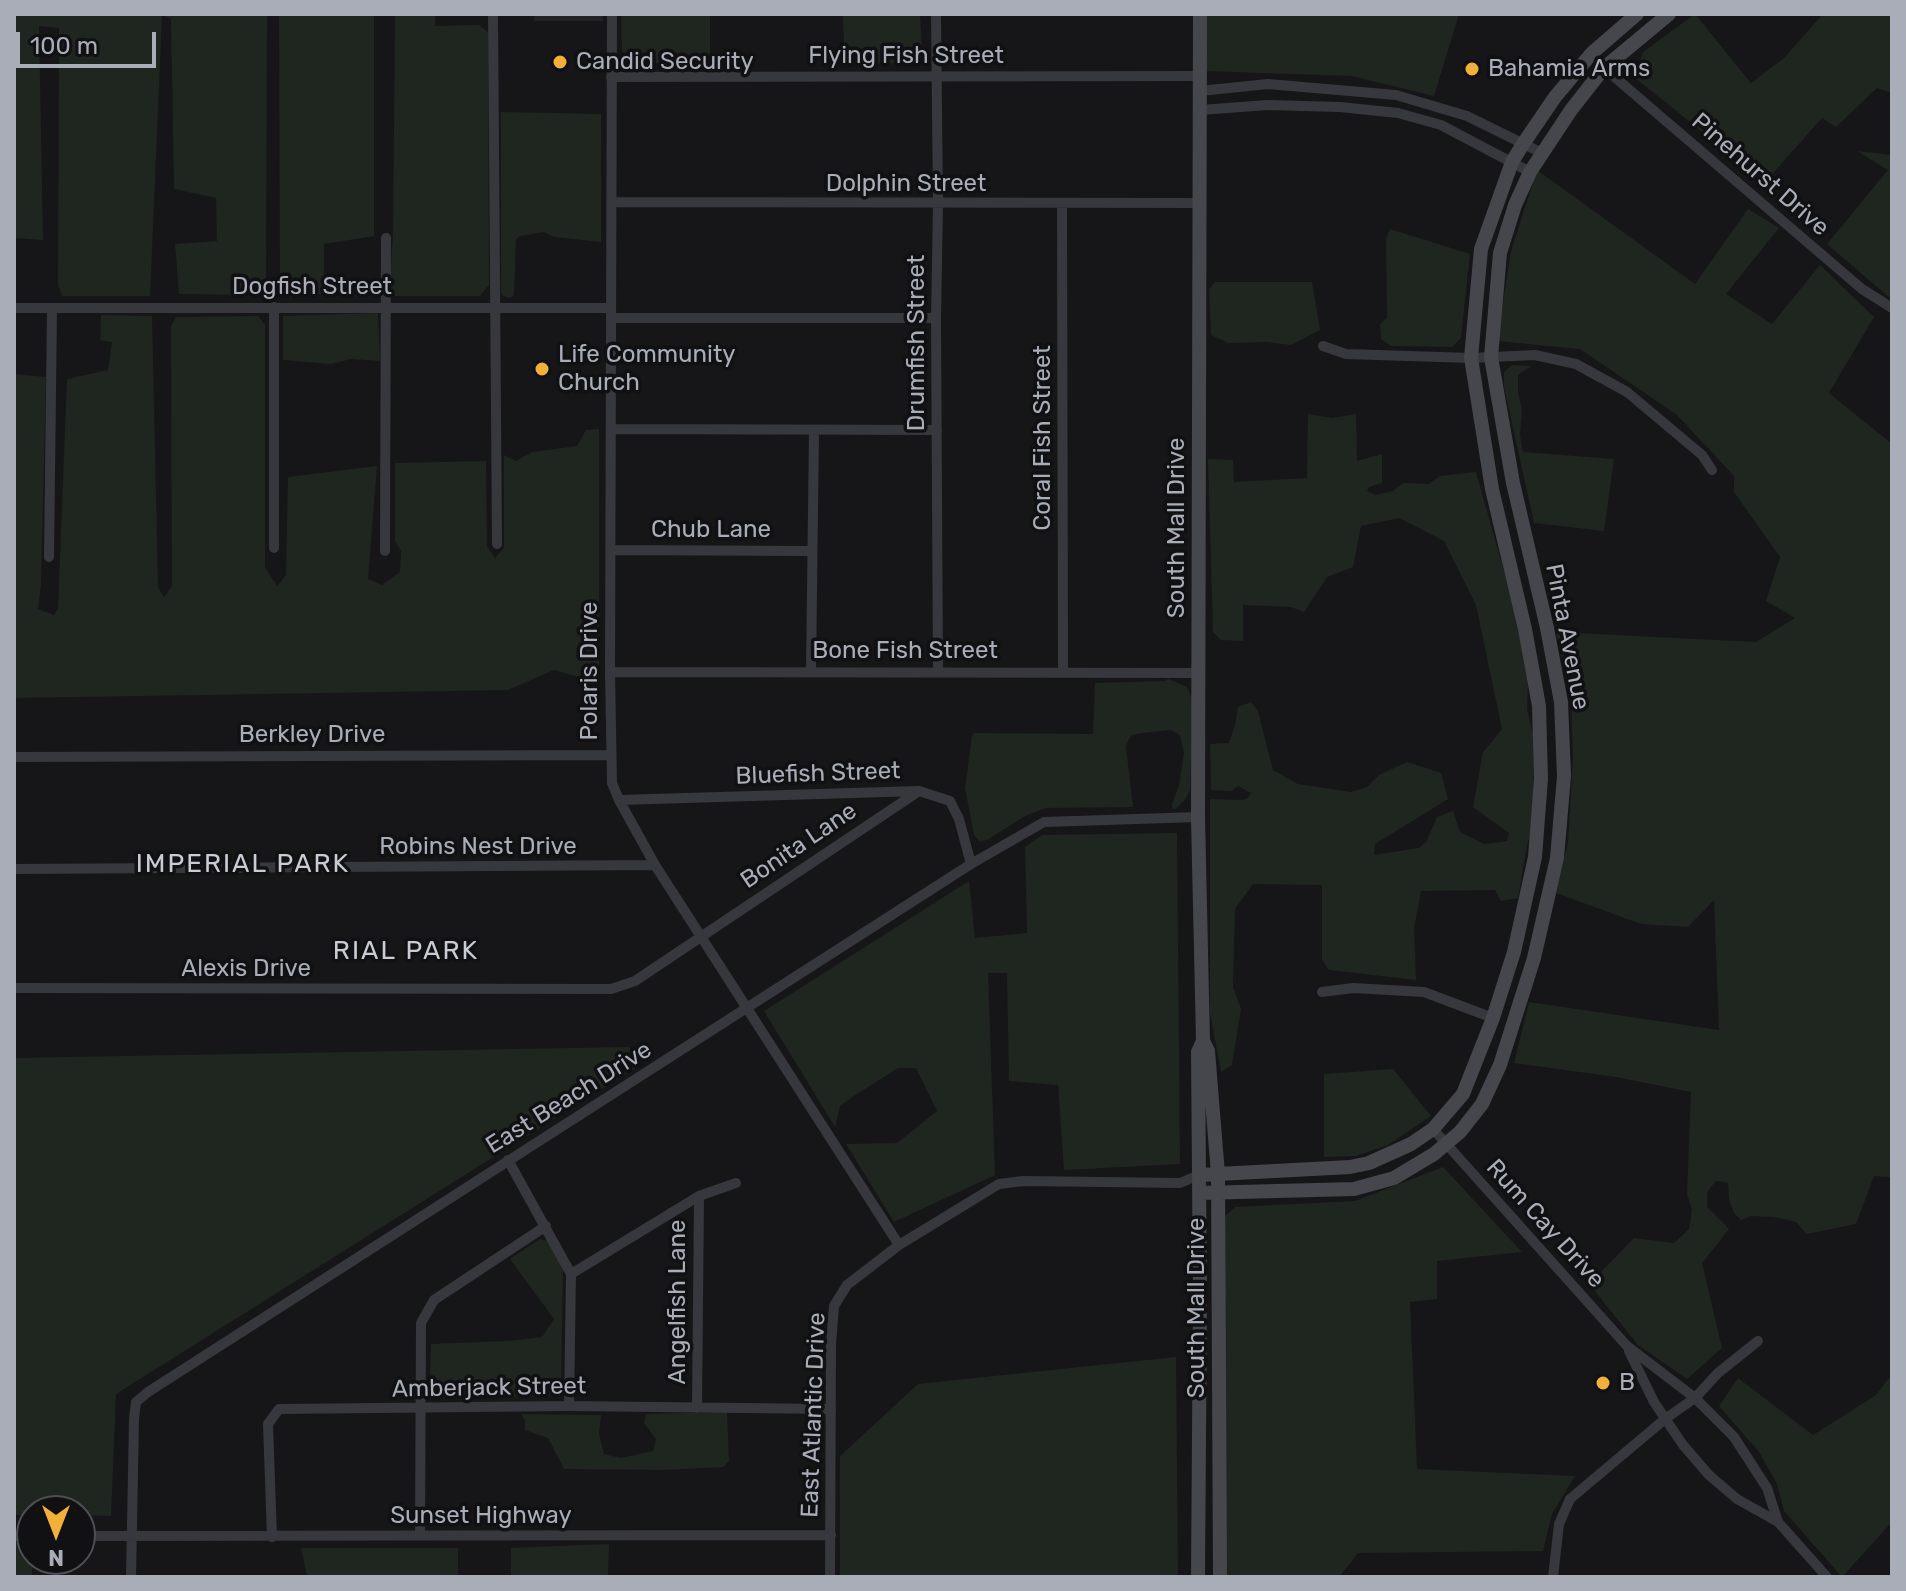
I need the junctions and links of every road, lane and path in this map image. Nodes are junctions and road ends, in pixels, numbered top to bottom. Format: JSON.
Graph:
{"nodes":[{"id":1,"x":493,"y":14,"type":"edge"},
{"id":2,"x":612,"y":14,"type":"edge"},
{"id":3,"x":936,"y":14,"type":"edge"},
{"id":4,"x":1200,"y":14,"type":"edge"},
{"id":5,"x":1637,"y":14,"type":"edge"},
{"id":6,"x":1669,"y":14,"type":"edge"},
{"id":7,"x":1604,"y":68,"type":"junction"},
{"id":8,"x":937,"y":76,"type":"junction"},
{"id":9,"x":611,"y":77,"type":"junction"},
{"id":10,"x":1200,"y":84,"type":"junction"},
{"id":11,"x":1268,"y":84,"type":"junction"},
{"id":12,"x":1268,"y":105,"type":"junction"},
{"id":13,"x":1200,"y":110,"type":"junction"},
{"id":14,"x":1467,"y":116,"type":"junction"},
{"id":15,"x":1460,"y":133,"type":"junction"},
{"id":16,"x":1523,"y":144,"type":"junction"},
{"id":17,"x":1542,"y":153,"type":"junction"},
{"id":18,"x":1512,"y":162,"type":"junction"},
{"id":19,"x":1530,"y":172,"type":"junction"},
{"id":20,"x":613,"y":202,"type":"junction"},
{"id":21,"x":1199,"y":203,"type":"junction"},
{"id":22,"x":1062,"y":204,"type":"junction"},
{"id":23,"x":938,"y":205,"type":"junction"},
{"id":24,"x":386,"y":238,"type":"dead end"},
{"id":25,"x":494,"y":306,"type":"junction"},
{"id":26,"x":274,"y":307,"type":"junction"},
{"id":27,"x":386,"y":307,"type":"junction"},
{"id":28,"x":14,"y":308,"type":"edge"},
{"id":29,"x":52,"y":308,"type":"junction"},
{"id":30,"x":1892,"y":308,"type":"edge"},
{"id":31,"x":611,"y":313,"type":"junction"},
{"id":32,"x":936,"y":318,"type":"junction"},
{"id":33,"x":1323,"y":346,"type":"dead end"},
{"id":34,"x":1491,"y":357,"type":"junction"},
{"id":35,"x":1471,"y":358,"type":"junction"},
{"id":36,"x":611,"y":429,"type":"junction"},
{"id":37,"x":937,"y":430,"type":"junction"},
{"id":38,"x":814,"y":431,"type":"junction"},
{"id":39,"x":1712,"y":470,"type":"dead end"},
{"id":40,"x":497,"y":544,"type":"dead end"},
{"id":41,"x":274,"y":548,"type":"dead end"},
{"id":42,"x":611,"y":550,"type":"junction"},
{"id":43,"x":385,"y":551,"type":"dead end"},
{"id":44,"x":811,"y":551,"type":"junction"},
{"id":45,"x":49,"y":557,"type":"dead end"},
{"id":46,"x":811,"y":671,"type":"junction"},
{"id":47,"x":938,"y":671,"type":"junction"},
{"id":48,"x":610,"y":672,"type":"junction"},
{"id":49,"x":1063,"y":672,"type":"junction"},
{"id":50,"x":1199,"y":673,"type":"junction"},
{"id":51,"x":1561,"y":702,"type":"junction"},
{"id":52,"x":1539,"y":706,"type":"junction"},
{"id":53,"x":611,"y":755,"type":"junction"},
{"id":54,"x":14,"y":757,"type":"edge"},
{"id":55,"x":919,"y":791,"type":"junction"},
{"id":56,"x":619,"y":800,"type":"junction"},
{"id":57,"x":1198,"y":817,"type":"junction"},
{"id":58,"x":971,"y":864,"type":"junction"},
{"id":59,"x":655,"y":865,"type":"junction"},
{"id":60,"x":14,"y":869,"type":"edge"},
{"id":61,"x":702,"y":935,"type":"junction"},
{"id":62,"x":14,"y":988,"type":"edge"},
{"id":63,"x":1322,"y":992,"type":"dead end"},
{"id":64,"x":747,"y":1009,"type":"junction"},
{"id":65,"x":1493,"y":1018,"type":"junction"},
{"id":66,"x":1203,"y":1041,"type":"junction"},
{"id":67,"x":1433,"y":1129,"type":"junction"},
{"id":68,"x":1446,"y":1144,"type":"junction"},
{"id":69,"x":508,"y":1160,"type":"junction"},
{"id":70,"x":1218,"y":1174,"type":"junction"},
{"id":71,"x":1199,"y":1175,"type":"junction"},
{"id":72,"x":736,"y":1183,"type":"dead end"},
{"id":73,"x":1180,"y":1183,"type":"junction"},
{"id":74,"x":1200,"y":1193,"type":"junction"},
{"id":75,"x":1219,"y":1193,"type":"junction"},
{"id":76,"x":699,"y":1196,"type":"junction"},
{"id":77,"x":546,"y":1226,"type":"junction"},
{"id":78,"x":899,"y":1245,"type":"junction"},
{"id":79,"x":571,"y":1274,"type":"junction"},
{"id":80,"x":1200,"y":1295,"type":"junction"},
{"id":81,"x":1219,"y":1295,"type":"junction"},
{"id":82,"x":1758,"y":1341,"type":"dead end"},
{"id":83,"x":1627,"y":1346,"type":"junction"},
{"id":84,"x":1695,"y":1398,"type":"junction"},
{"id":85,"x":569,"y":1406,"type":"junction"},
{"id":86,"x":697,"y":1408,"type":"junction"},
{"id":87,"x":421,"y":1409,"type":"junction"},
{"id":88,"x":831,"y":1409,"type":"junction"},
{"id":89,"x":1665,"y":1419,"type":"junction"},
{"id":90,"x":1778,"y":1522,"type":"junction"},
{"id":91,"x":132,"y":1535,"type":"junction"},
{"id":92,"x":420,"y":1535,"type":"junction"},
{"id":93,"x":831,"y":1535,"type":"junction"},
{"id":94,"x":96,"y":1536,"type":"edge"},
{"id":95,"x":272,"y":1537,"type":"junction"},
{"id":96,"x":131,"y":1577,"type":"edge"},
{"id":97,"x":830,"y":1577,"type":"edge"},
{"id":98,"x":1198,"y":1577,"type":"edge"},
{"id":99,"x":1220,"y":1577,"type":"edge"},
{"id":100,"x":1553,"y":1577,"type":"edge"},
{"id":101,"x":1827,"y":1577,"type":"edge"}],
"edges":[{"from":1,"to":25,"type":"street"},
{"from":2,"to":9,"type":"street","name":"Polaris Drive"},
{"from":3,"to":8,"type":"street","name":"Drumfish Street"},
{"from":4,"to":10,"type":"street","name":"South Mall Drive"},
{"from":5,"to":16,"type":"street","name":"Pinta Avenue"},
{"from":6,"to":7,"type":"street","name":"Pinta Avenue"},
{"from":7,"to":17,"type":"street","name":"Pinta Avenue"},
{"from":7,"to":30,"type":"street","name":"Pinehurst Drive"},
{"from":8,"to":9,"type":"street","name":"Flying Fish Street"},
{"from":8,"to":10,"type":"street","name":"Flying Fish Street"},
{"from":8,"to":23,"type":"street","name":"Drumfish Street"},
{"from":9,"to":20,"type":"street","name":"Polaris Drive"},
{"from":10,"to":11,"type":"street","name":"Flying Fish Street"},
{"from":10,"to":13,"type":"street","name":"South Mall Drive"},
{"from":11,"to":12,"type":"street"},
{"from":11,"to":14,"type":"street","name":"Flying Fish Street"},
{"from":12,"to":13,"type":"street"},
{"from":12,"to":15,"type":"street"},
{"from":13,"to":21,"type":"street","name":"South Mall Drive"},
{"from":14,"to":15,"type":"street"},
{"from":14,"to":16,"type":"street","name":"Flying Fish Street"},
{"from":15,"to":18,"type":"street"},
{"from":16,"to":17,"type":"street","name":"Flying Fish Street"},
{"from":16,"to":18,"type":"street","name":"Pinta Avenue"},
{"from":17,"to":19,"type":"street","name":"Pinta Avenue"},
{"from":18,"to":19,"type":"street"},
{"from":18,"to":35,"type":"street","name":"Pinta Avenue"},
{"from":19,"to":34,"type":"street","name":"Pinta Avenue"},
{"from":20,"to":23,"type":"street","name":"Dolphin Street"},
{"from":20,"to":31,"type":"street","name":"Polaris Drive"},
{"from":21,"to":22,"type":"street","name":"Dolphin Street"},
{"from":21,"to":50,"type":"street","name":"South Mall Drive"},
{"from":22,"to":23,"type":"street","name":"Dolphin Street"},
{"from":22,"to":49,"type":"street","name":"Coral Fish Street"},
{"from":23,"to":32,"type":"street","name":"Drumfish Street"},
{"from":24,"to":27,"type":"street"},
{"from":25,"to":27,"type":"street","name":"Dogfish Street"},
{"from":25,"to":31,"type":"street","name":"Dogfish Street"},
{"from":25,"to":40,"type":"street"},
{"from":26,"to":27,"type":"street","name":"Dogfish Street"},
{"from":26,"to":29,"type":"street","name":"Dogfish Street"},
{"from":26,"to":41,"type":"street"},
{"from":27,"to":43,"type":"street"},
{"from":28,"to":29,"type":"street","name":"Dogfish Street"},
{"from":29,"to":45,"type":"street"},
{"from":31,"to":32,"type":"street","name":"Dogfish Street"},
{"from":31,"to":36,"type":"street","name":"Polaris Drive"},
{"from":32,"to":37,"type":"street","name":"Drumfish Street"},
{"from":33,"to":35,"type":"street"},
{"from":34,"to":35,"type":"street"},
{"from":34,"to":39,"type":"street"},
{"from":34,"to":51,"type":"street","name":"Pinta Avenue"},
{"from":35,"to":52,"type":"street","name":"Pinta Avenue"},
{"from":36,"to":38,"type":"street"},
{"from":36,"to":42,"type":"street","name":"Polaris Drive"},
{"from":37,"to":38,"type":"street"},
{"from":37,"to":47,"type":"street","name":"Drumfish Street"},
{"from":38,"to":44,"type":"street"},
{"from":42,"to":44,"type":"street","name":"Chub Lane"},
{"from":42,"to":48,"type":"street","name":"Polaris Drive"},
{"from":44,"to":46,"type":"street"},
{"from":46,"to":47,"type":"street","name":"Bone Fish Street"},
{"from":46,"to":48,"type":"street","name":"Bone Fish Street"},
{"from":47,"to":49,"type":"street","name":"Bone Fish Street"},
{"from":48,"to":53,"type":"street","name":"Polaris Drive"},
{"from":49,"to":50,"type":"street","name":"Bone Fish Street"},
{"from":50,"to":57,"type":"street","name":"South Mall Drive"},
{"from":51,"to":52,"type":"street"},
{"from":51,"to":68,"type":"street","name":"Pinta Avenue"},
{"from":52,"to":65,"type":"street","name":"Pinta Avenue"},
{"from":53,"to":54,"type":"street","name":"Berkley Drive"},
{"from":53,"to":56,"type":"street","name":"Polaris Drive"},
{"from":55,"to":56,"type":"street","name":"Bluefish Street"},
{"from":55,"to":58,"type":"street","name":"Bluefish Street"},
{"from":55,"to":61,"type":"street","name":"Bonita Lane"},
{"from":56,"to":59,"type":"street","name":"Polaris Drive"},
{"from":57,"to":58,"type":"street","name":"East Beach Drive"},
{"from":57,"to":66,"type":"street","name":"South Mall Drive"},
{"from":58,"to":64,"type":"street","name":"East Beach Drive"},
{"from":59,"to":60,"type":"street","name":"Robins Nest Drive"},
{"from":59,"to":61,"type":"street","name":"Polaris Drive"},
{"from":61,"to":62,"type":"street","name":"Alexis Drive"},
{"from":61,"to":64,"type":"street","name":"Polaris Drive"},
{"from":63,"to":65,"type":"street"},
{"from":64,"to":69,"type":"street","name":"East Beach Drive"},
{"from":64,"to":78,"type":"street","name":"Polaris Drive"},
{"from":65,"to":67,"type":"street","name":"Pinta Avenue"},
{"from":66,"to":70,"type":"street","name":"South Mall Drive"},
{"from":66,"to":71,"type":"street","name":"South Mall Drive"},
{"from":67,"to":68,"type":"street","name":"Rum Cay Drive"},
{"from":67,"to":70,"type":"street","name":"Pinta Avenue"},
{"from":68,"to":75,"type":"street","name":"Pinta Avenue"},
{"from":68,"to":83,"type":"street","name":"Rum Cay Drive"},
{"from":69,"to":77,"type":"street"},
{"from":69,"to":91,"type":"street","name":"East Beach Drive"},
{"from":70,"to":71,"type":"street","name":"Pinta Avenue"},
{"from":70,"to":75,"type":"street","name":"South Mall Drive"},
{"from":71,"to":73,"type":"street","name":"East Atlantic Drive"},
{"from":71,"to":74,"type":"street","name":"South Mall Drive"},
{"from":72,"to":76,"type":"street","name":"Angelfish Lane"},
{"from":73,"to":74,"type":"street","name":"East Atlantic Drive"},
{"from":73,"to":78,"type":"street","name":"East Atlantic Drive"},
{"from":74,"to":75,"type":"street","name":"Pinta Avenue"},
{"from":74,"to":80,"type":"street","name":"South Mall Drive"},
{"from":75,"to":81,"type":"street","name":"South Mall Drive"},
{"from":76,"to":79,"type":"street","name":"Angelfish Lane"},
{"from":76,"to":86,"type":"street","name":"Angelfish Lane"},
{"from":77,"to":79,"type":"street"},
{"from":77,"to":87,"type":"street"},
{"from":78,"to":88,"type":"street","name":"East Atlantic Drive"},
{"from":79,"to":85,"type":"street"},
{"from":80,"to":81,"type":"street"},
{"from":80,"to":98,"type":"street","name":"South Mall Drive"},
{"from":81,"to":99,"type":"street","name":"South Mall Drive"},
{"from":82,"to":84,"type":"street"},
{"from":83,"to":84,"type":"street","name":"Rum Cay Drive"},
{"from":83,"to":89,"type":"street","name":"Rum Cay Drive"},
{"from":84,"to":89,"type":"street"},
{"from":84,"to":90,"type":"street","name":"Rum Cay Drive"},
{"from":85,"to":86,"type":"street","name":"Amberjack Street"},
{"from":85,"to":87,"type":"street","name":"Amberjack Street"},
{"from":86,"to":88,"type":"street","name":"Amberjack Street"},
{"from":87,"to":92,"type":"street"},
{"from":87,"to":95,"type":"street","name":"Amberjack Street"},
{"from":88,"to":93,"type":"street","name":"East Atlantic Drive"},
{"from":89,"to":90,"type":"street","name":"Rum Cay Drive"},
{"from":89,"to":100,"type":"street"},
{"from":90,"to":101,"type":"street","name":"Rum Cay Drive"},
{"from":91,"to":94,"type":"street","name":"Sunset Highway"},
{"from":91,"to":95,"type":"street","name":"Sunset Highway"},
{"from":91,"to":96,"type":"street","name":"East Beach Drive"},
{"from":92,"to":93,"type":"street","name":"Sunset Highway"},
{"from":92,"to":95,"type":"street","name":"Sunset Highway"},
{"from":93,"to":97,"type":"street","name":"East Atlantic Drive"}]}
